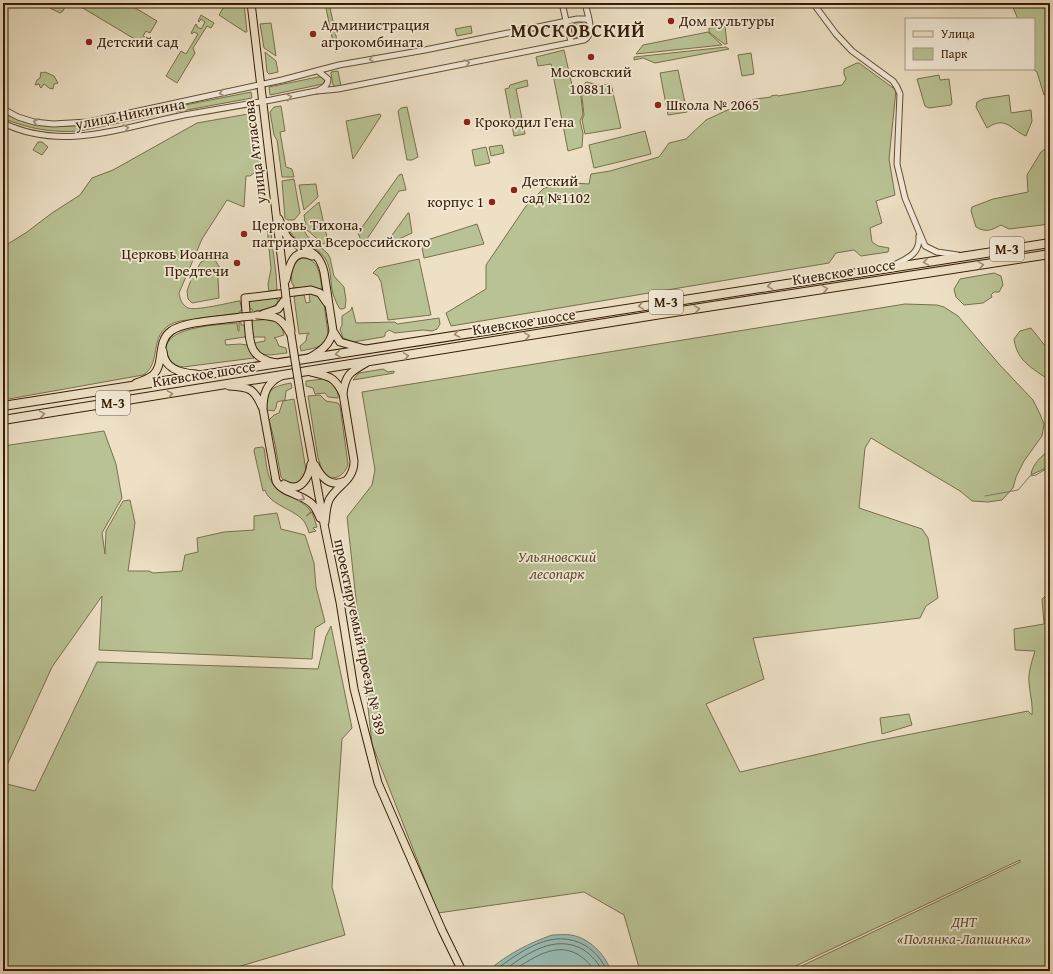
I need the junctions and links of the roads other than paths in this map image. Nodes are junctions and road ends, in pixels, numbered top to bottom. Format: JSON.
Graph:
{"nodes":[{"id":1,"x":251,"y":3,"type":"edge"},
{"id":2,"x":562,"y":3,"type":"edge"},
{"id":3,"x":585,"y":3,"type":"edge"},
{"id":4,"x":814,"y":3,"type":"edge"},
{"id":5,"x":566,"y":21,"type":"junction"},
{"id":6,"x":588,"y":21,"type":"junction"},
{"id":7,"x":570,"y":42,"type":"junction"},
{"id":8,"x":318,"y":71,"type":"junction"},
{"id":9,"x":260,"y":85,"type":"junction"},
{"id":10,"x":316,"y":91,"type":"junction"},
{"id":11,"x":262,"y":101,"type":"junction"},
{"id":12,"x":3,"y":109,"type":"edge"},
{"id":13,"x":3,"y":122,"type":"edge"},
{"id":14,"x":275,"y":210,"type":"junction"},
{"id":15,"x":919,"y":233,"type":"junction"},
{"id":16,"x":1050,"y":243,"type":"edge"},
{"id":17,"x":1050,"y":254,"type":"edge"},
{"id":18,"x":964,"y":256,"type":"junction"},
{"id":19,"x":319,"y":260,"type":"junction"},
{"id":20,"x":888,"y":268,"type":"junction"},
{"id":21,"x":285,"y":287,"type":"junction"},
{"id":22,"x":286,"y":298,"type":"junction"},
{"id":23,"x":329,"y":305,"type":"junction"},
{"id":24,"x":249,"y":315,"type":"junction"},
{"id":25,"x":248,"y":321,"type":"dead end"},
{"id":26,"x":333,"y":331,"type":"junction"},
{"id":27,"x":291,"y":335,"type":"junction"},
{"id":28,"x":165,"y":339,"type":"junction"},
{"id":29,"x":367,"y":350,"type":"junction"},
{"id":30,"x":308,"y":359,"type":"junction"},
{"id":31,"x":284,"y":362,"type":"junction"},
{"id":32,"x":368,"y":362,"type":"junction"},
{"id":33,"x":309,"y":371,"type":"junction"},
{"id":34,"x":203,"y":375,"type":"junction"},
{"id":35,"x":285,"y":375,"type":"junction"},
{"id":36,"x":128,"y":386,"type":"junction"},
{"id":37,"x":223,"y":386,"type":"junction"},
{"id":38,"x":343,"y":394,"type":"junction"},
{"id":39,"x":3,"y":406,"type":"edge"},
{"id":40,"x":263,"y":409,"type":"junction"},
{"id":41,"x":3,"y":420,"type":"edge"},
{"id":42,"x":311,"y":458,"type":"junction"},
{"id":43,"x":274,"y":474,"type":"junction"},
{"id":44,"x":350,"y":477,"type":"junction"},
{"id":45,"x":325,"y":529,"type":"junction"},
{"id":46,"x":462,"y":971,"type":"edge"}],
"edges":[{"from":1,"to":9,"type":"main road","name":"улица Атласова"},
{"from":2,"to":5,"type":"street"},
{"from":3,"to":6,"type":"street"},
{"from":4,"to":15,"type":"street"},
{"from":5,"to":6,"type":"street"},
{"from":5,"to":7,"type":"street"},
{"from":5,"to":8,"type":"street","name":"улица Никитина","one_way":true},
{"from":6,"to":7,"type":"street"},
{"from":10,"to":7,"type":"street","name":"улица Никитина","one_way":true},
{"from":8,"to":9,"type":"street","name":"улица Никитина"},
{"from":8,"to":10,"type":"street"},
{"from":9,"to":11,"type":"main road","name":"улица Атласова"},
{"from":9,"to":12,"type":"street","name":"улица Никитина","one_way":true},
{"from":11,"to":10,"type":"street","name":"улица Никитина","one_way":true},
{"from":13,"to":11,"type":"street","name":"улица Никитина","one_way":true},
{"from":11,"to":14,"type":"main road","name":"улица Атласова"},
{"from":14,"to":19,"type":"main road"},
{"from":14,"to":21,"type":"main road","name":"улица Атласова"},
{"from":15,"to":18,"type":"street"},
{"from":15,"to":20,"type":"street"},
{"from":16,"to":18,"type":"highway","name":"Киевское шоссе","number":"М-3"},
{"from":32,"to":17,"type":"highway","name":"Киевское шоссе","number":"М-3","one_way":true},
{"from":18,"to":20,"type":"highway","name":"Киевское шоссе","number":"М-3","one_way":true},
{"from":19,"to":21,"type":"main road"},
{"from":19,"to":23,"type":"main road"},
{"from":20,"to":29,"type":"highway","name":"Киевское шоссе","number":"М-3","one_way":true},
{"from":21,"to":22,"type":"main road","name":"улица Атласова","bridge":true},
{"from":22,"to":24,"type":"main road"},
{"from":22,"to":27,"type":"main road","name":"улица Атласова"},
{"from":23,"to":24,"type":"main road"},
{"from":23,"to":26,"type":"main road"},
{"from":24,"to":27,"type":"main road"},
{"from":24,"to":28,"type":"main road"},
{"from":25,"to":31,"type":"main road"},
{"from":26,"to":29,"type":"main road"},
{"from":26,"to":30,"type":"main road"},
{"from":27,"to":42,"type":"main road","name":"улица Атласова","bridge":true},
{"from":28,"to":34,"type":"main road"},
{"from":28,"to":36,"type":"main road"},
{"from":29,"to":30,"type":"highway","name":"Киевское шоссе","number":"М-3","one_way":true},
{"from":30,"to":31,"type":"highway","name":"Киевское шоссе","number":"М-3"},
{"from":31,"to":34,"type":"highway","name":"Киевское шоссе","number":"М-3"},
{"from":32,"to":33,"type":"highway","name":"Киевское шоссе","number":"М-3"},
{"from":32,"to":38,"type":"main road"},
{"from":33,"to":35,"type":"highway","name":"Киевское шоссе","number":"М-3"},
{"from":33,"to":38,"type":"main road"},
{"from":34,"to":36,"type":"highway","name":"Киевское шоссе","number":"М-3"},
{"from":35,"to":37,"type":"highway","name":"Киевское шоссе","number":"М-3"},
{"from":35,"to":40,"type":"main road"},
{"from":36,"to":39,"type":"highway","name":"Киевское шоссе","number":"М-3"},
{"from":37,"to":40,"type":"main road"},
{"from":41,"to":37,"type":"highway","name":"Киевское шоссе","number":"М-3","one_way":true},
{"from":38,"to":44,"type":"main road"},
{"from":40,"to":43,"type":"main road"},
{"from":42,"to":43,"type":"main road"},
{"from":42,"to":44,"type":"main road"},
{"from":42,"to":45,"type":"main road","name":"улица Атласова"},
{"from":43,"to":45,"type":"main road","one_way":true},
{"from":44,"to":45,"type":"main road"},
{"from":45,"to":46,"type":"main road","name":"проектируемый проезд № 389"}]}
